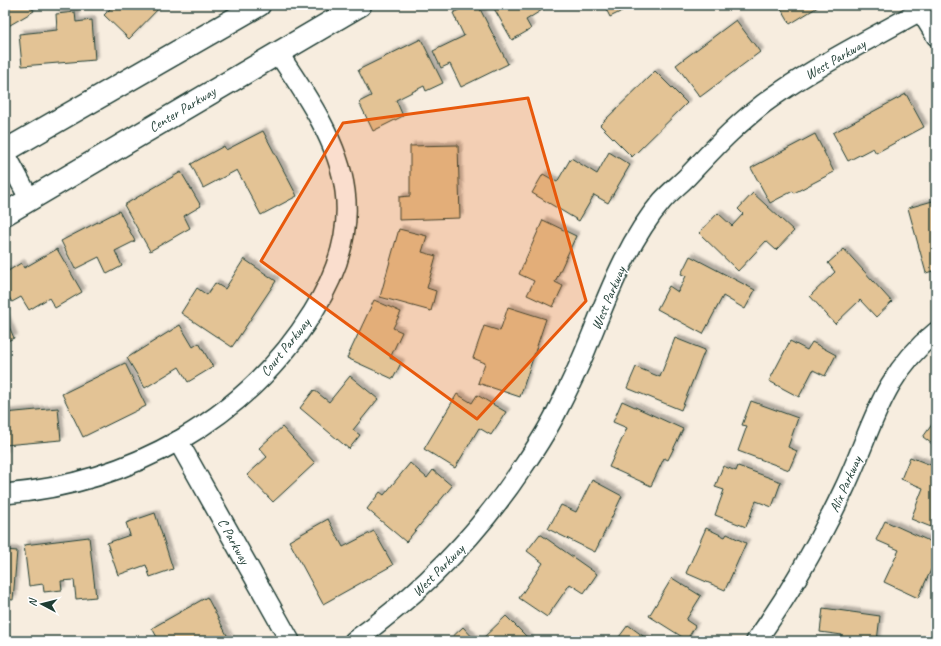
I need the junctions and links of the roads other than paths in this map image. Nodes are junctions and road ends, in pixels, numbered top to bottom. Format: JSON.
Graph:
{"nodes":[{"id":1,"x":360,"y":5,"type":"edge"},
{"id":2,"x":253,"y":7,"type":"edge"},
{"id":3,"x":918,"y":8,"type":"edge"},
{"id":4,"x":936,"y":36,"type":"edge"},
{"id":5,"x":278,"y":53,"type":"junction"},
{"id":6,"x":5,"y":152,"type":"edge"},
{"id":7,"x":30,"y":200,"type":"junction"},
{"id":8,"x":5,"y":214,"type":"edge"},
{"id":9,"x":936,"y":332,"type":"edge"},
{"id":10,"x":178,"y":441,"type":"junction"},
{"id":11,"x":5,"y":494,"type":"edge"},
{"id":12,"x":290,"y":641,"type":"edge"},
{"id":13,"x":354,"y":641,"type":"edge"},
{"id":14,"x":758,"y":641,"type":"edge"}],
"edges":[{"from":1,"to":5,"type":"street","name":"Center Parkway"},
{"from":2,"to":6,"type":"street"},
{"from":3,"to":4,"type":"street"},
{"from":3,"to":13,"type":"street","name":"West Parkway"},
{"from":5,"to":7,"type":"street","name":"Center Parkway"},
{"from":5,"to":10,"type":"street","name":"Court Parkway"},
{"from":6,"to":7,"type":"street"},
{"from":7,"to":8,"type":"street","name":"Center Parkway"},
{"from":9,"to":14,"type":"street","name":"Alix Parkway"},
{"from":10,"to":11,"type":"street","name":"Court Parkway"},
{"from":10,"to":12,"type":"street","name":"C Parkway"}]}
